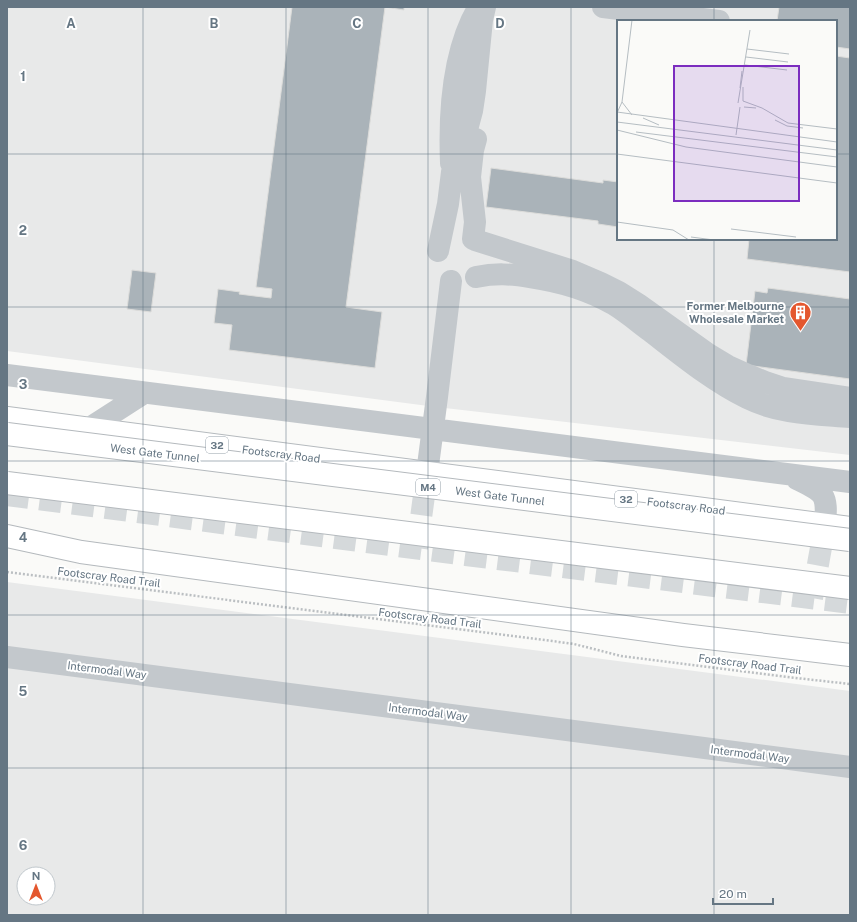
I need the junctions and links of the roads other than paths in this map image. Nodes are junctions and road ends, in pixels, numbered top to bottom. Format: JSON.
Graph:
{"nodes":[{"id":1,"x":479,"y":7,"type":"edge"},
{"id":2,"x":486,"y":7,"type":"edge"},
{"id":3,"x":603,"y":7,"type":"edge"},
{"id":4,"x":711,"y":20,"type":"edge"},
{"id":5,"x":452,"y":172,"type":"junction"},
{"id":6,"x":474,"y":240,"type":"junction"},
{"id":7,"x":438,"y":251,"type":"junction"},
{"id":8,"x":476,"y":277,"type":"junction"},
{"id":9,"x":451,"y":281,"type":"junction"},
{"id":10,"x":7,"y":375,"type":"edge"},
{"id":11,"x":144,"y":393,"type":"junction"},
{"id":12,"x":850,"y":398,"type":"edge"},
{"id":13,"x":850,"y":417,"type":"edge"},
{"id":14,"x":7,"y":418,"type":"edge"},
{"id":15,"x":88,"y":429,"type":"junction"},
{"id":16,"x":433,"y":430,"type":"junction"},
{"id":17,"x":7,"y":434,"type":"edge"},
{"id":18,"x":427,"y":473,"type":"junction"},
{"id":19,"x":779,"y":473,"type":"junction"},
{"id":20,"x":850,"y":482,"type":"edge"},
{"id":21,"x":7,"y":483,"type":"edge"},
{"id":22,"x":825,"y":525,"type":"junction"},
{"id":23,"x":850,"y":528,"type":"edge"},
{"id":24,"x":7,"y":536,"type":"edge"},
{"id":25,"x":850,"y":540,"type":"edge"},
{"id":26,"x":850,"y":588,"type":"edge"},
{"id":27,"x":850,"y":655,"type":"edge"},
{"id":28,"x":7,"y":657,"type":"edge"},
{"id":29,"x":850,"y":767,"type":"edge"}],
"edges":[{"from":1,"to":5,"type":"street"},
{"from":2,"to":5,"type":"street"},
{"from":2,"to":6,"type":"street"},
{"from":3,"to":4,"type":"street"},
{"from":5,"to":7,"type":"street"},
{"from":6,"to":7,"type":"street"},
{"from":6,"to":8,"type":"street"},
{"from":6,"to":12,"type":"street"},
{"from":7,"to":9,"type":"street"},
{"from":8,"to":9,"type":"street"},
{"from":8,"to":13,"type":"street"},
{"from":9,"to":16,"type":"street"},
{"from":10,"to":11,"type":"street"},
{"from":11,"to":15,"type":"street"},
{"from":11,"to":16,"type":"street"},
{"from":14,"to":15,"type":"main road","name":"Footscray Road","number":"32"},
{"from":15,"to":18,"type":"main road","name":"Footscray Road","number":"32"},
{"from":16,"to":18,"type":"street"},
{"from":16,"to":19,"type":"street"},
{"from":17,"to":25,"type":"main road","name":"West Gate Tunnel","number":"M4","bridge":true},
{"from":18,"to":22,"type":"main road","name":"Footscray Road","number":"32"},
{"from":19,"to":20,"type":"street"},
{"from":19,"to":22,"type":"street"},
{"from":21,"to":26,"type":"main road","bridge":true},
{"from":22,"to":23,"type":"main road","name":"Footscray Road","number":"32"},
{"from":24,"to":27,"type":"main road"},
{"from":28,"to":29,"type":"street","name":"Intermodal Way"}]}
